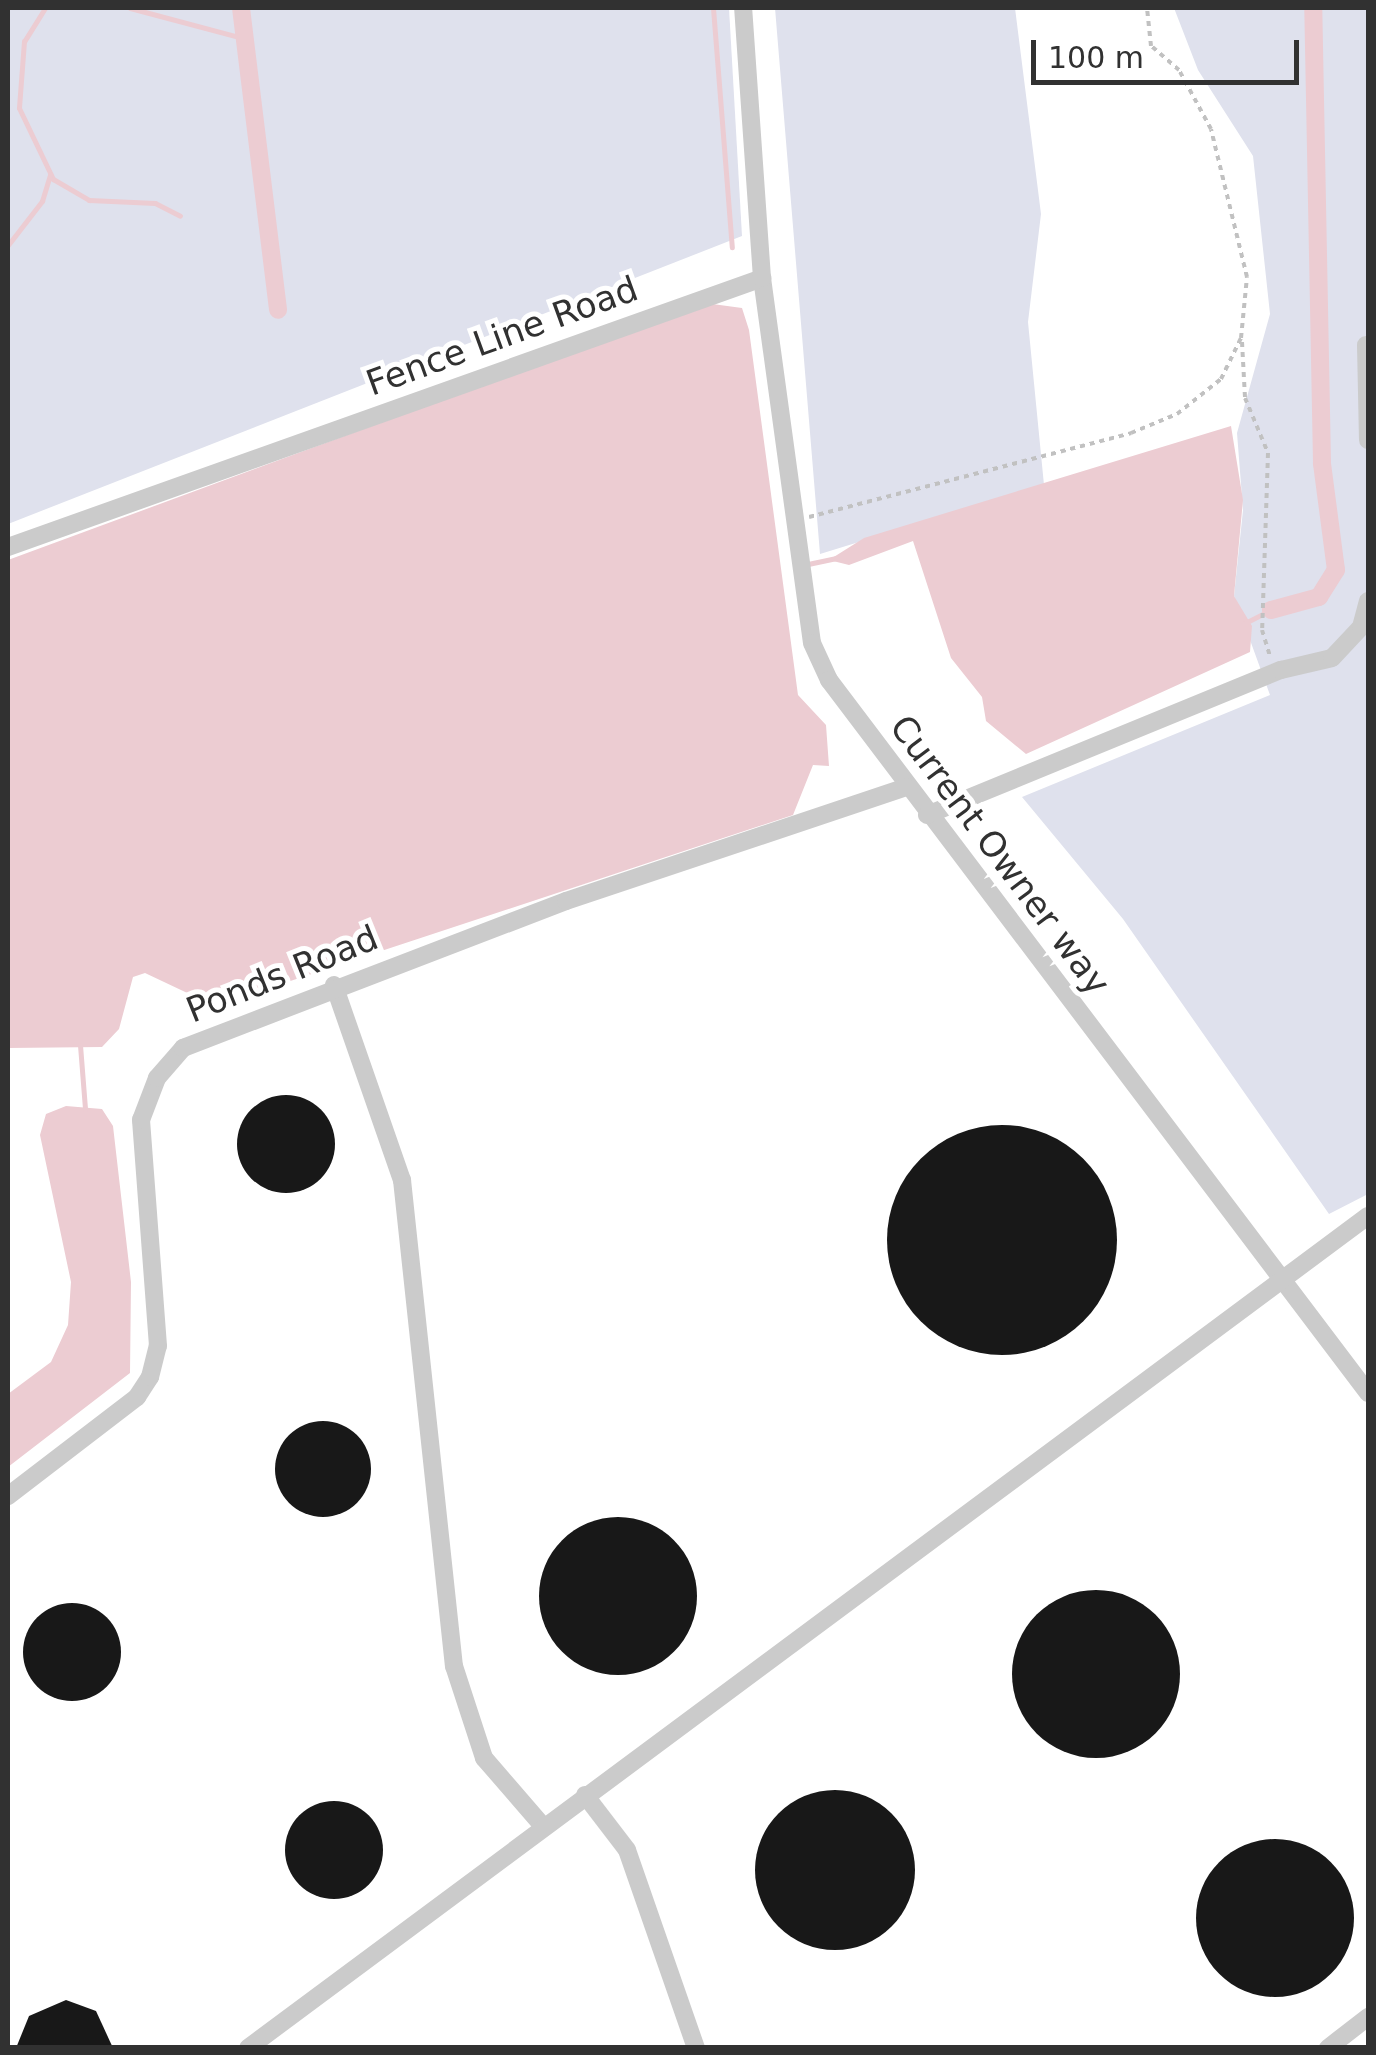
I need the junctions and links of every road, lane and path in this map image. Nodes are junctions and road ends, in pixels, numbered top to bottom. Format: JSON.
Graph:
{"nodes":[{"id":1,"x":743,"y":8,"type":"edge"},
{"id":2,"x":1147,"y":8,"type":"edge"},
{"id":3,"x":762,"y":278,"type":"junction"},
{"id":4,"x":1241,"y":338,"type":"junction"},
{"id":5,"x":1366,"y":345,"type":"edge"},
{"id":6,"x":1368,"y":440,"type":"edge"},
{"id":7,"x":796,"y":523,"type":"junction"},
{"id":8,"x":8,"y":546,"type":"edge"},
{"id":9,"x":1368,"y":601,"type":"edge"},
{"id":10,"x":1281,"y":670,"type":"junction"},
{"id":11,"x":906,"y":787,"type":"junction"},
{"id":12,"x":927,"y":815,"type":"junction"},
{"id":13,"x":334,"y":986,"type":"junction"},
{"id":14,"x":1368,"y":1216,"type":"edge"},
{"id":15,"x":1280,"y":1280,"type":"junction"},
{"id":16,"x":1368,"y":1393,"type":"edge"},
{"id":17,"x":8,"y":1496,"type":"edge"},
{"id":18,"x":585,"y":1796,"type":"junction"},
{"id":19,"x":543,"y":1826,"type":"junction"},
{"id":20,"x":1368,"y":2017,"type":"edge"},
{"id":21,"x":248,"y":2048,"type":"edge"},
{"id":22,"x":696,"y":2048,"type":"edge"},
{"id":23,"x":1328,"y":2048,"type":"edge"}],
"edges":[{"from":1,"to":3,"type":"street"},
{"from":2,"to":4,"type":"path"},
{"from":3,"to":7,"type":"street","name":"Current Owner way"},
{"from":3,"to":8,"type":"street","name":"Fence Line Road"},
{"from":4,"to":7,"type":"path"},
{"from":4,"to":10,"type":"path"},
{"from":5,"to":6,"type":"street"},
{"from":7,"to":11,"type":"street","name":"Current Owner way"},
{"from":9,"to":10,"type":"street"},
{"from":10,"to":12,"type":"street"},
{"from":11,"to":12,"type":"street","name":"Current Owner way"},
{"from":11,"to":13,"type":"street","name":"Ponds Road"},
{"from":12,"to":15,"type":"street","name":"Current Owner way"},
{"from":13,"to":17,"type":"street","name":"Ponds Road"},
{"from":13,"to":19,"type":"street"},
{"from":14,"to":15,"type":"street"},
{"from":15,"to":16,"type":"street","name":"Current Owner way"},
{"from":15,"to":18,"type":"street"},
{"from":18,"to":19,"type":"street"},
{"from":18,"to":22,"type":"street"},
{"from":19,"to":21,"type":"street"},
{"from":20,"to":23,"type":"street"}]}
